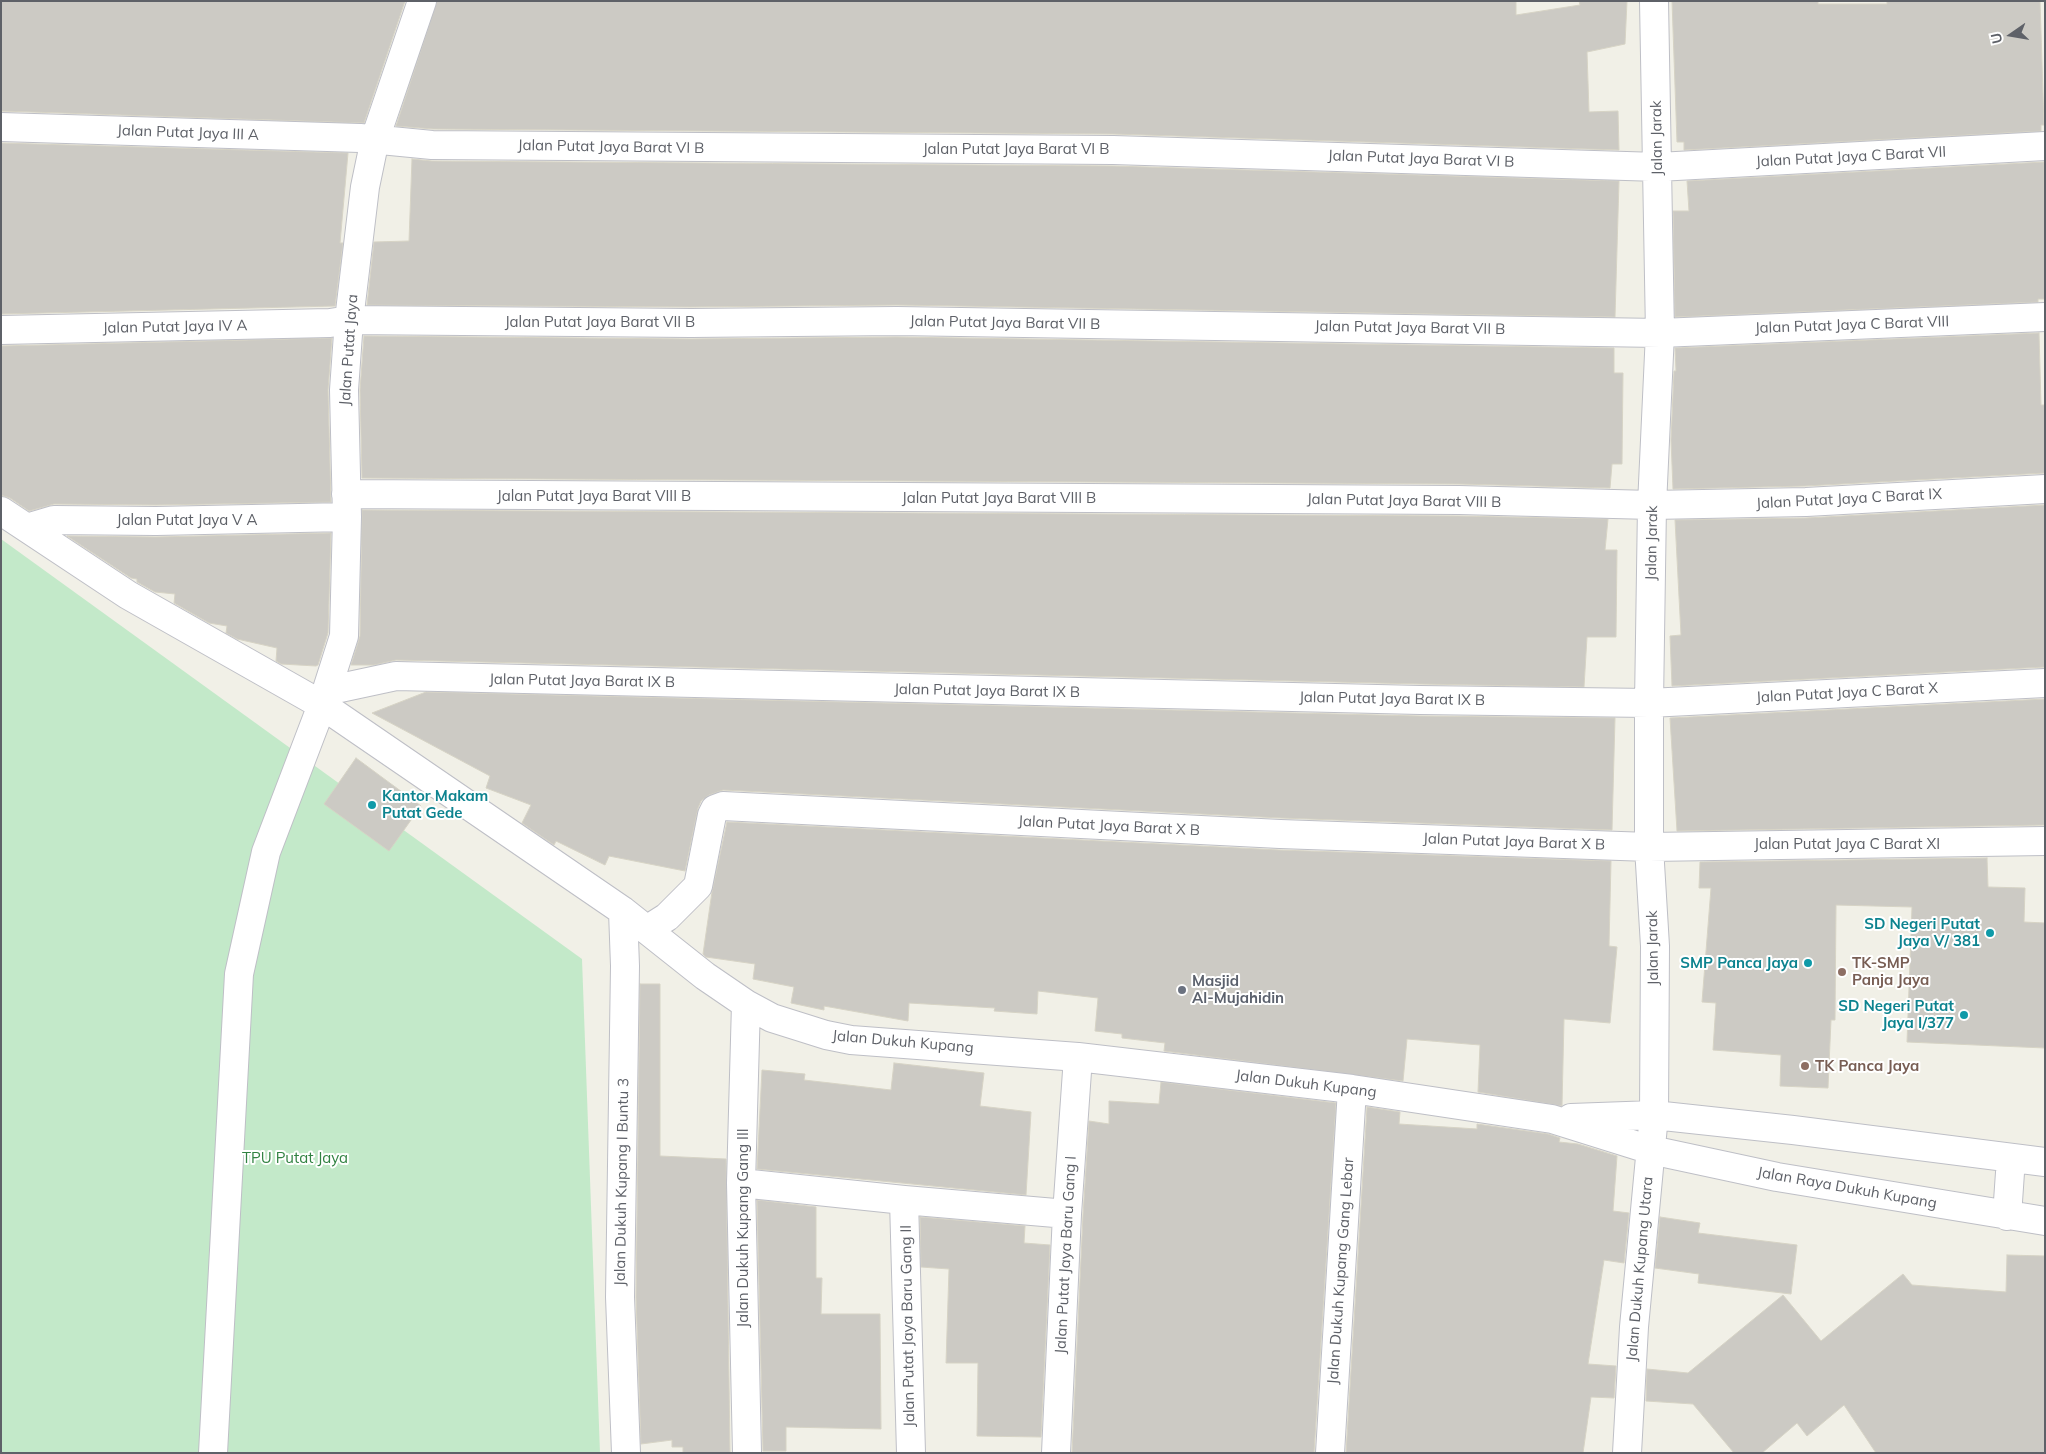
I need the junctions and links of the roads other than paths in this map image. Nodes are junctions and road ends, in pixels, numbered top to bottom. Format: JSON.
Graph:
{"nodes":[{"id":1,"x":422,"y":1,"type":"edge"},
{"id":2,"x":1654,"y":1,"type":"edge"},
{"id":3,"x":1,"y":128,"type":"edge"},
{"id":4,"x":375,"y":139,"type":"junction"},
{"id":5,"x":2045,"y":146,"type":"edge"},
{"id":6,"x":1658,"y":167,"type":"junction"},
{"id":7,"x":2045,"y":317,"type":"edge"},
{"id":8,"x":349,"y":320,"type":"junction"},
{"id":9,"x":1,"y":330,"type":"edge"},
{"id":10,"x":1660,"y":333,"type":"junction"},
{"id":11,"x":2045,"y":489,"type":"edge"},
{"id":12,"x":347,"y":505,"type":"junction"},
{"id":13,"x":1652,"y":505,"type":"junction"},
{"id":14,"x":1,"y":511,"type":"edge"},
{"id":15,"x":28,"y":528,"type":"junction"},
{"id":16,"x":2045,"y":683,"type":"edge"},
{"id":17,"x":324,"y":698,"type":"junction"},
{"id":18,"x":1649,"y":703,"type":"junction"},
{"id":19,"x":2045,"y":841,"type":"edge"},
{"id":20,"x":1650,"y":847,"type":"junction"},
{"id":21,"x":624,"y":911,"type":"junction"},
{"id":22,"x":648,"y":929,"type":"junction"},
{"id":23,"x":746,"y":1004,"type":"junction"},
{"id":24,"x":1078,"y":1057,"type":"junction"},
{"id":25,"x":1653,"y":1085,"type":"joint"},
{"id":26,"x":1352,"y":1089,"type":"junction"},
{"id":27,"x":1654,"y":1115,"type":"junction"},
{"id":28,"x":1552,"y":1119,"type":"junction"},
{"id":29,"x":1651,"y":1150,"type":"junction"},
{"id":30,"x":2011,"y":1158,"type":"junction"},
{"id":31,"x":2045,"y":1162,"type":"edge"},
{"id":32,"x":741,"y":1183,"type":"junction"},
{"id":33,"x":904,"y":1200,"type":"junction"},
{"id":34,"x":1068,"y":1214,"type":"junction"},
{"id":35,"x":2007,"y":1216,"type":"junction"},
{"id":36,"x":2045,"y":1221,"type":"edge"},
{"id":37,"x":213,"y":1453,"type":"edge"},
{"id":38,"x":626,"y":1453,"type":"edge"},
{"id":39,"x":747,"y":1453,"type":"edge"},
{"id":40,"x":911,"y":1453,"type":"edge"},
{"id":41,"x":1056,"y":1453,"type":"edge"},
{"id":42,"x":1330,"y":1453,"type":"edge"},
{"id":43,"x":1627,"y":1453,"type":"edge"}],
"edges":[{"from":1,"to":4,"type":"street","name":"Jalan Putat Jaya"},
{"from":2,"to":6,"type":"street","name":"Jalan Jarak"},
{"from":3,"to":4,"type":"street","name":"Jalan Putat Jaya III A"},
{"from":4,"to":6,"type":"street","name":"Jalan Putat Jaya Barat VI B"},
{"from":4,"to":8,"type":"street","name":"Jalan Putat Jaya"},
{"from":5,"to":6,"type":"street","name":"Jalan Putat Jaya C Barat VII"},
{"from":6,"to":10,"type":"street","name":"Jalan Jarak"},
{"from":7,"to":10,"type":"street","name":"Jalan Putat Jaya C Barat VIII"},
{"from":8,"to":9,"type":"street","name":"Jalan Putat Jaya IV A"},
{"from":8,"to":10,"type":"street","name":"Jalan Putat Jaya Barat VII B"},
{"from":8,"to":12,"type":"street","name":"Jalan Putat Jaya"},
{"from":10,"to":13,"type":"street","name":"Jalan Jarak"},
{"from":11,"to":13,"type":"street","name":"Jalan Putat Jaya C Barat IX"},
{"from":12,"to":13,"type":"street","name":"Jalan Putat Jaya Barat VIII B"},
{"from":12,"to":15,"type":"street","name":"Jalan Putat Jaya V A"},
{"from":12,"to":17,"type":"street","name":"Jalan Putat Jaya"},
{"from":13,"to":18,"type":"street","name":"Jalan Jarak"},
{"from":14,"to":15,"type":"street","name":"Jalan Dukuh Kupang"},
{"from":15,"to":17,"type":"street","name":"Jalan Dukuh Kupang"},
{"from":16,"to":18,"type":"street","name":"Jalan Putat Jaya C Barat X"},
{"from":17,"to":18,"type":"street","name":"Jalan Putat Jaya Barat IX B"},
{"from":17,"to":21,"type":"street","name":"Jalan Dukuh Kupang"},
{"from":17,"to":37,"type":"street","name":"Jalan Putat Jaya"},
{"from":18,"to":20,"type":"street","name":"Jalan Jarak"},
{"from":19,"to":20,"type":"street","name":"Jalan Putat Jaya C Barat XI"},
{"from":20,"to":22,"type":"street","name":"Jalan Putat Jaya Barat X B"},
{"from":20,"to":25,"type":"street","name":"Jalan Jarak"},
{"from":21,"to":22,"type":"street","name":"Jalan Dukuh Kupang"},
{"from":21,"to":38,"type":"street","name":"Jalan Dukuh Kupang I Buntu 3"},
{"from":22,"to":23,"type":"street","name":"Jalan Dukuh Kupang"},
{"from":23,"to":24,"type":"street","name":"Jalan Dukuh Kupang"},
{"from":23,"to":32,"type":"street","name":"Jalan Dukuh Kupang Gang III"},
{"from":24,"to":26,"type":"street","name":"Jalan Dukuh Kupang"},
{"from":24,"to":34,"type":"street","name":"Jalan Putat Jaya Baru Gang I"},
{"from":25,"to":27,"type":"street","name":"Jalan Dukuh Kupang Utara"},
{"from":26,"to":28,"type":"street","name":"Jalan Dukuh Kupang"},
{"from":26,"to":42,"type":"street","name":"Jalan Dukuh Kupang Gang Lebar"},
{"from":27,"to":28,"type":"street","name":"Jalan Dukuh Kupang"},
{"from":27,"to":29,"type":"street","name":"Jalan Dukuh Kupang Utara"},
{"from":27,"to":30,"type":"street"},
{"from":28,"to":29,"type":"street","name":"Jalan Dukuh Kupang"},
{"from":29,"to":35,"type":"street","name":"Jalan Raya Dukuh Kupang"},
{"from":29,"to":43,"type":"street","name":"Jalan Dukuh Kupang Utara"},
{"from":30,"to":31,"type":"street"},
{"from":30,"to":35,"type":"street"},
{"from":32,"to":33,"type":"street"},
{"from":32,"to":39,"type":"street","name":"Jalan Dukuh Kupang Gang III"},
{"from":33,"to":34,"type":"street"},
{"from":33,"to":40,"type":"street","name":"Jalan Putat Jaya Baru Gang II"},
{"from":34,"to":41,"type":"street","name":"Jalan Putat Jaya Baru Gang I"},
{"from":35,"to":36,"type":"street","name":"Jalan Raya Dukuh Kupang"}]}
